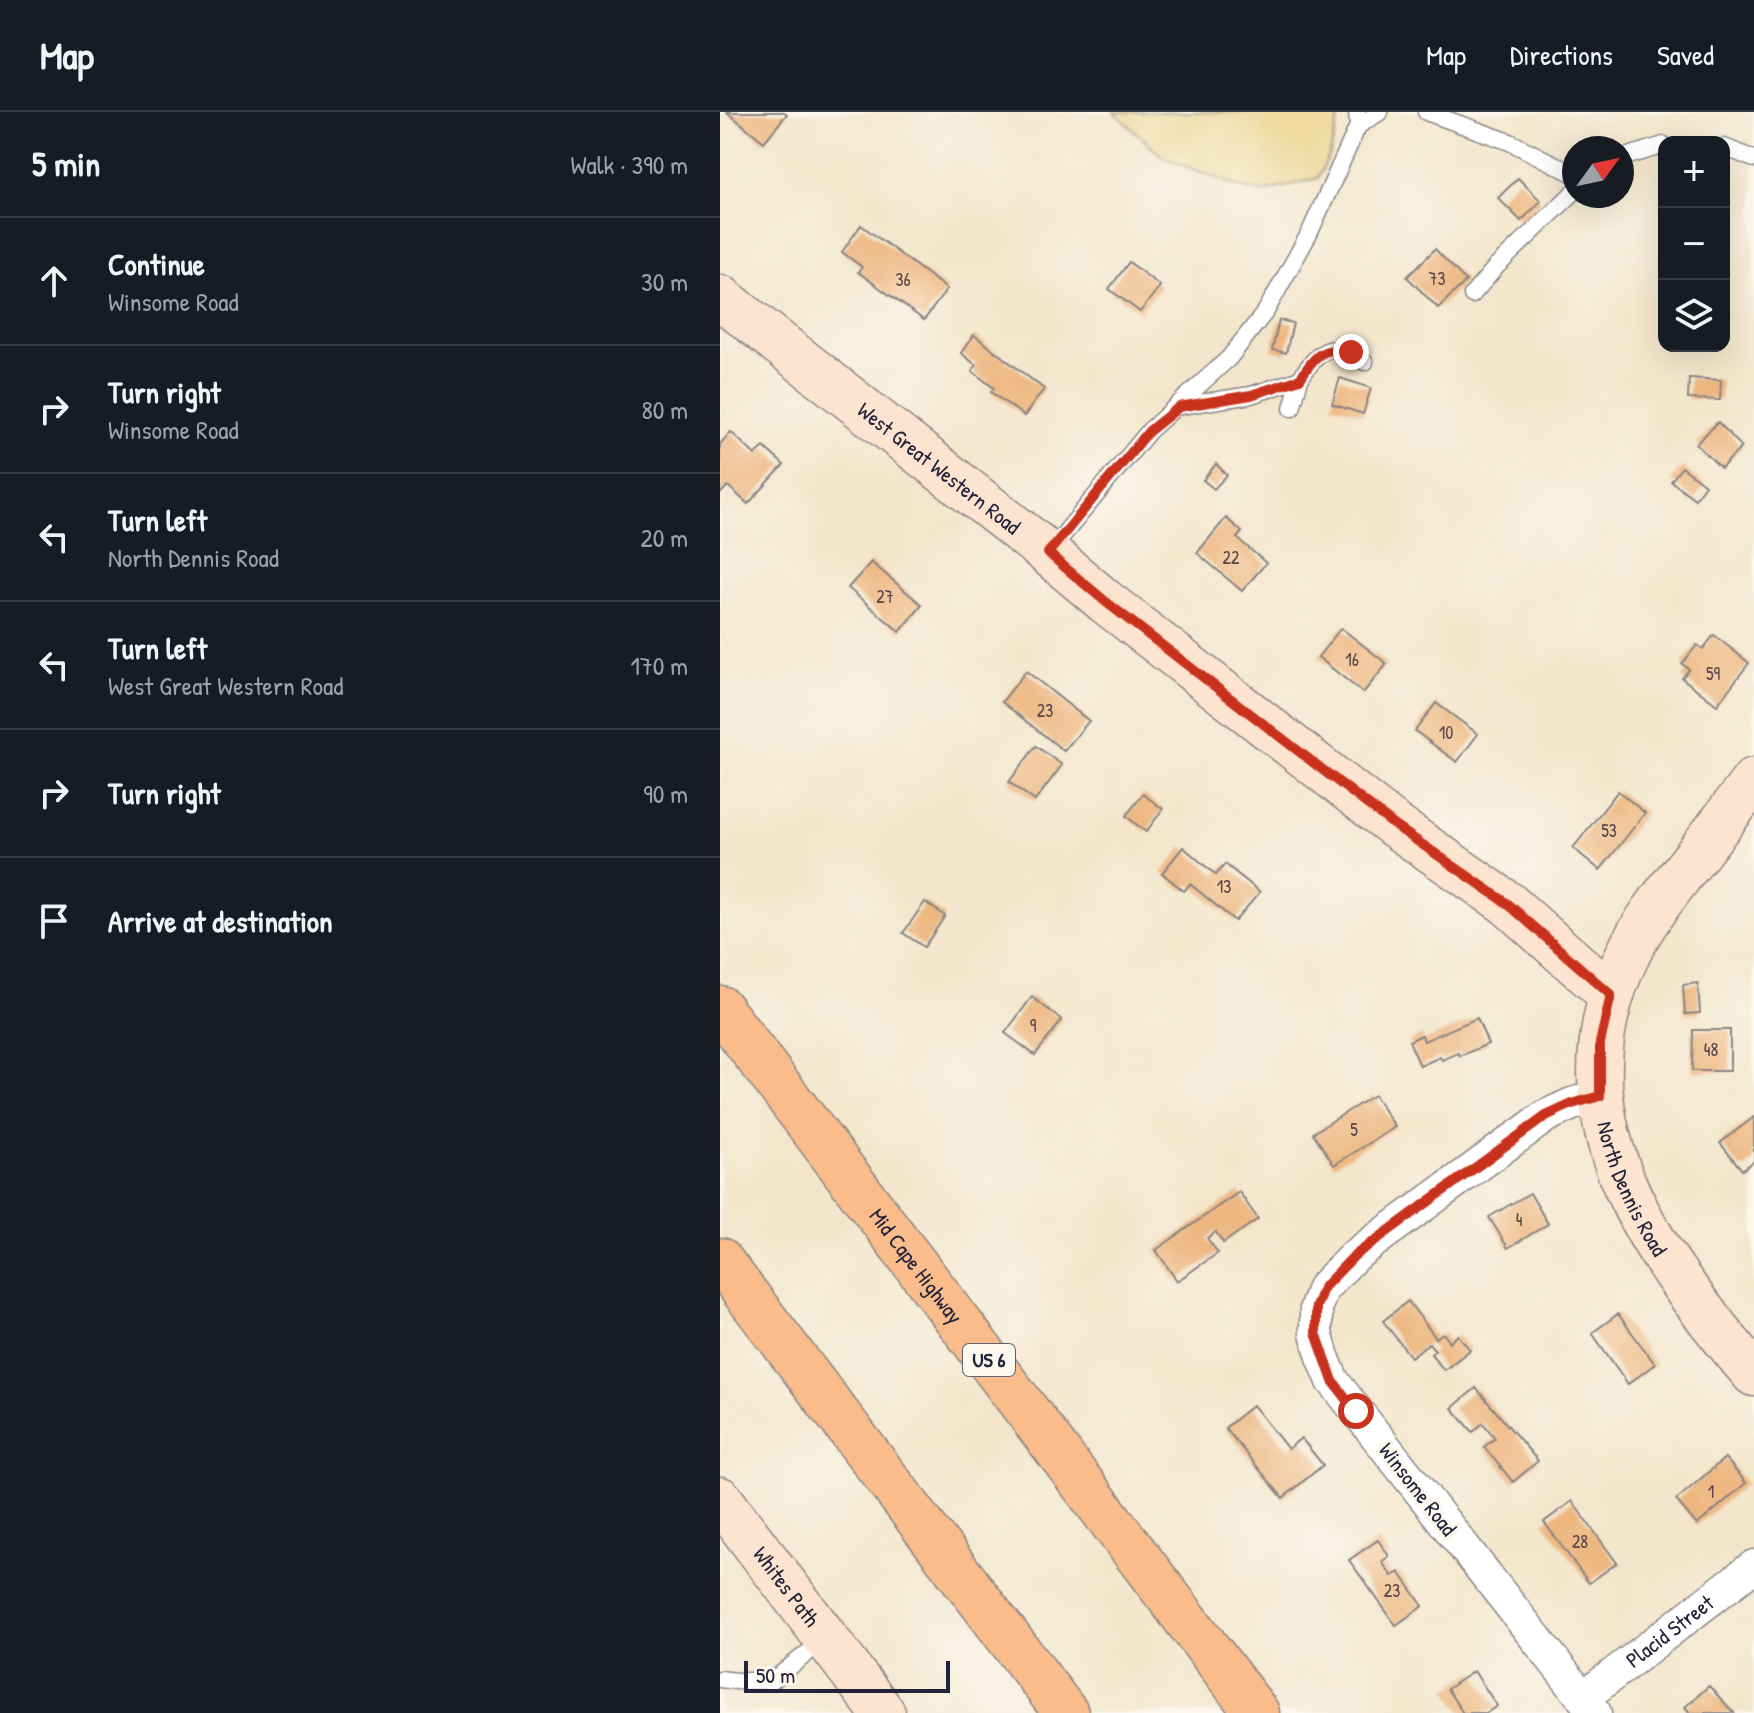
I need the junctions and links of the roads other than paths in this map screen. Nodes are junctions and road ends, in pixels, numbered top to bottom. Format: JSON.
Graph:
{"nodes":[{"id":1,"x":1380,"y":112,"type":"edge"},
{"id":2,"x":1426,"y":112,"type":"edge"},
{"id":3,"x":1358,"y":119,"type":"edge"},
{"id":4,"x":1658,"y":147,"type":"edge"},
{"id":5,"x":1730,"y":149,"type":"edge"},
{"id":6,"x":1634,"y":154,"type":"edge"},
{"id":7,"x":1754,"y":159,"type":"edge"},
{"id":8,"x":1562,"y":168,"type":"edge"},
{"id":9,"x":1562,"y":204,"type":"edge"},
{"id":10,"x":1472,"y":295,"type":"dead end"},
{"id":11,"x":720,"y":297,"type":"edge"},
{"id":12,"x":1365,"y":362,"type":"dead end"},
{"id":13,"x":1300,"y":379,"type":"junction"},
{"id":14,"x":1179,"y":407,"type":"junction"},
{"id":15,"x":1292,"y":408,"type":"dead end"},
{"id":16,"x":1048,"y":553,"type":"junction"},
{"id":17,"x":1754,"y":780,"type":"edge"},
{"id":18,"x":1611,"y":995,"type":"junction"},
{"id":19,"x":720,"y":1008,"type":"edge"},
{"id":20,"x":1600,"y":1096,"type":"junction"},
{"id":21,"x":720,"y":1260,"type":"edge"},
{"id":22,"x":1754,"y":1374,"type":"edge"},
{"id":23,"x":720,"y":1499,"type":"edge"},
{"id":24,"x":1754,"y":1566,"type":"edge"},
{"id":25,"x":826,"y":1638,"type":"junction"},
{"id":26,"x":720,"y":1679,"type":"edge"},
{"id":27,"x":1589,"y":1705,"type":"edge"},
{"id":28,"x":883,"y":1713,"type":"edge"},
{"id":29,"x":1066,"y":1713,"type":"edge"},
{"id":30,"x":1257,"y":1713,"type":"edge"}],
"edges":[{"from":1,"to":3,"type":"lane"},
{"from":2,"to":8,"type":"lane"},
{"from":3,"to":14,"type":"lane"},
{"from":4,"to":6,"type":"lane"},
{"from":5,"to":7,"type":"lane"},
{"from":9,"to":10,"type":"lane"},
{"from":11,"to":16,"type":"street","name":"West Great Western Road"},
{"from":12,"to":13,"type":"lane"},
{"from":13,"to":14,"type":"lane"},
{"from":13,"to":15,"type":"lane"},
{"from":14,"to":16,"type":"lane"},
{"from":16,"to":18,"type":"street","name":"West Great Western Road"},
{"from":17,"to":18,"type":"street","name":"North Dennis Road"},
{"from":18,"to":20,"type":"street","name":"North Dennis Road"},
{"from":19,"to":30,"type":"highway","name":"Mid Cape Highway","number":"US 6"},
{"from":20,"to":22,"type":"street","name":"North Dennis Road"},
{"from":20,"to":27,"type":"street","name":"Winsome Road"},
{"from":21,"to":29,"type":"highway"},
{"from":23,"to":25,"type":"street","name":"Whites Path"},
{"from":24,"to":27,"type":"street","name":"Placid Street"},
{"from":25,"to":26,"type":"lane"},
{"from":25,"to":28,"type":"street","name":"Whites Path"}]}
